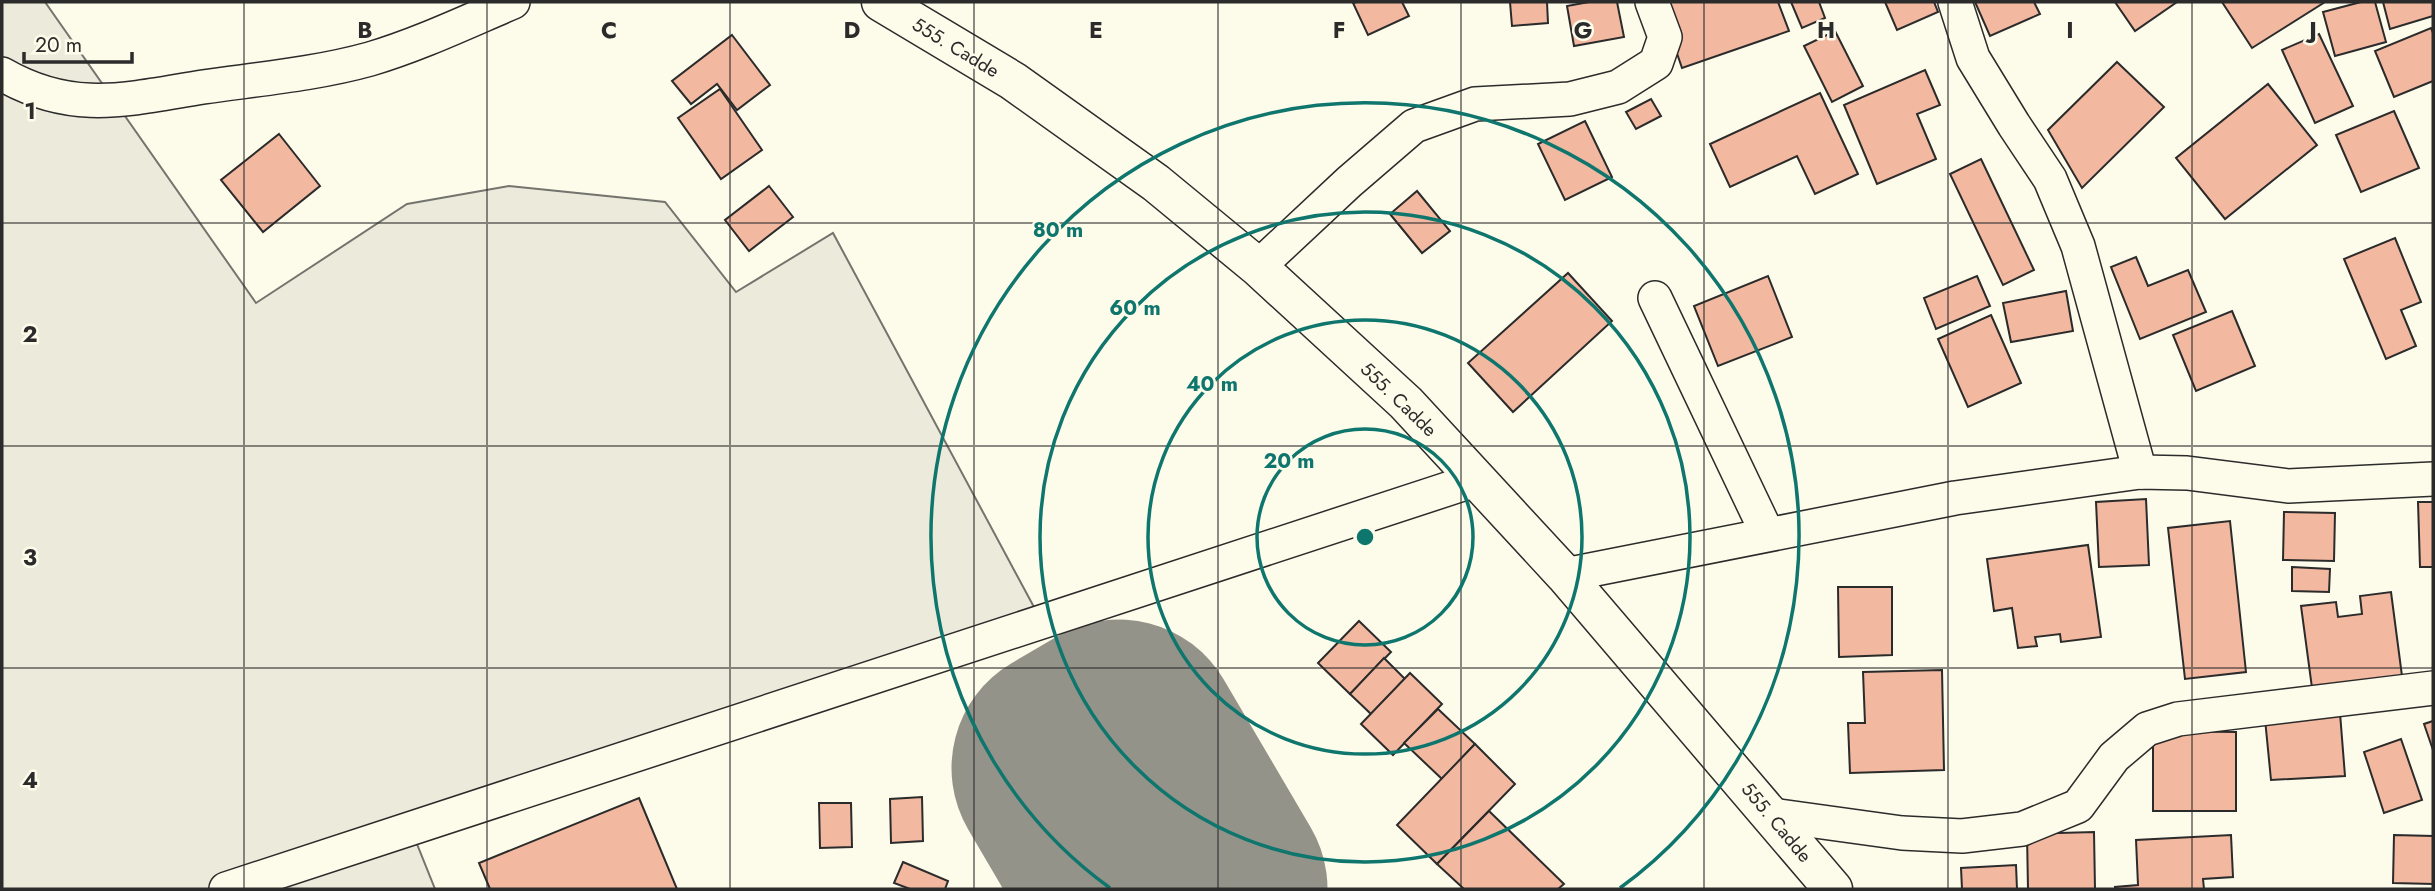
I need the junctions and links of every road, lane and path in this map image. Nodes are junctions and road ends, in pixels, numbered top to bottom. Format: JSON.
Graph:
{"nodes":[{"id":1,"x":513,"y":2,"type":"edge"},
{"id":2,"x":881,"y":2,"type":"edge"},
{"id":3,"x":1652,"y":2,"type":"edge"},
{"id":4,"x":1955,"y":2,"type":"edge"},
{"id":5,"x":2,"y":75,"type":"edge"},
{"id":6,"x":1258,"y":267,"type":"junction"},
{"id":7,"x":1655,"y":298,"type":"dead end"},
{"id":8,"x":2140,"y":472,"type":"junction"},
{"id":9,"x":1478,"y":479,"type":"junction"},
{"id":10,"x":2433,"y":480,"type":"edge"},
{"id":11,"x":1767,"y":533,"type":"junction"},
{"id":12,"x":1565,"y":575,"type":"junction"},
{"id":13,"x":2433,"y":688,"type":"edge"},
{"id":14,"x":1772,"y":816,"type":"junction"},
{"id":15,"x":226,"y":889,"type":"edge"},
{"id":16,"x":1833,"y":889,"type":"edge"}],
"edges":[{"from":1,"to":5,"type":"street"},
{"from":2,"to":6,"type":"street","name":"555. Cadde"},
{"from":3,"to":6,"type":"street"},
{"from":4,"to":8,"type":"street"},
{"from":6,"to":9,"type":"street","name":"555. Cadde"},
{"from":7,"to":11,"type":"street"},
{"from":8,"to":10,"type":"street"},
{"from":8,"to":11,"type":"street"},
{"from":9,"to":12,"type":"street","name":"555. Cadde"},
{"from":9,"to":15,"type":"street"},
{"from":11,"to":12,"type":"street"},
{"from":12,"to":14,"type":"street","name":"555. Cadde"},
{"from":13,"to":14,"type":"street"},
{"from":14,"to":16,"type":"street","name":"555. Cadde"}]}
